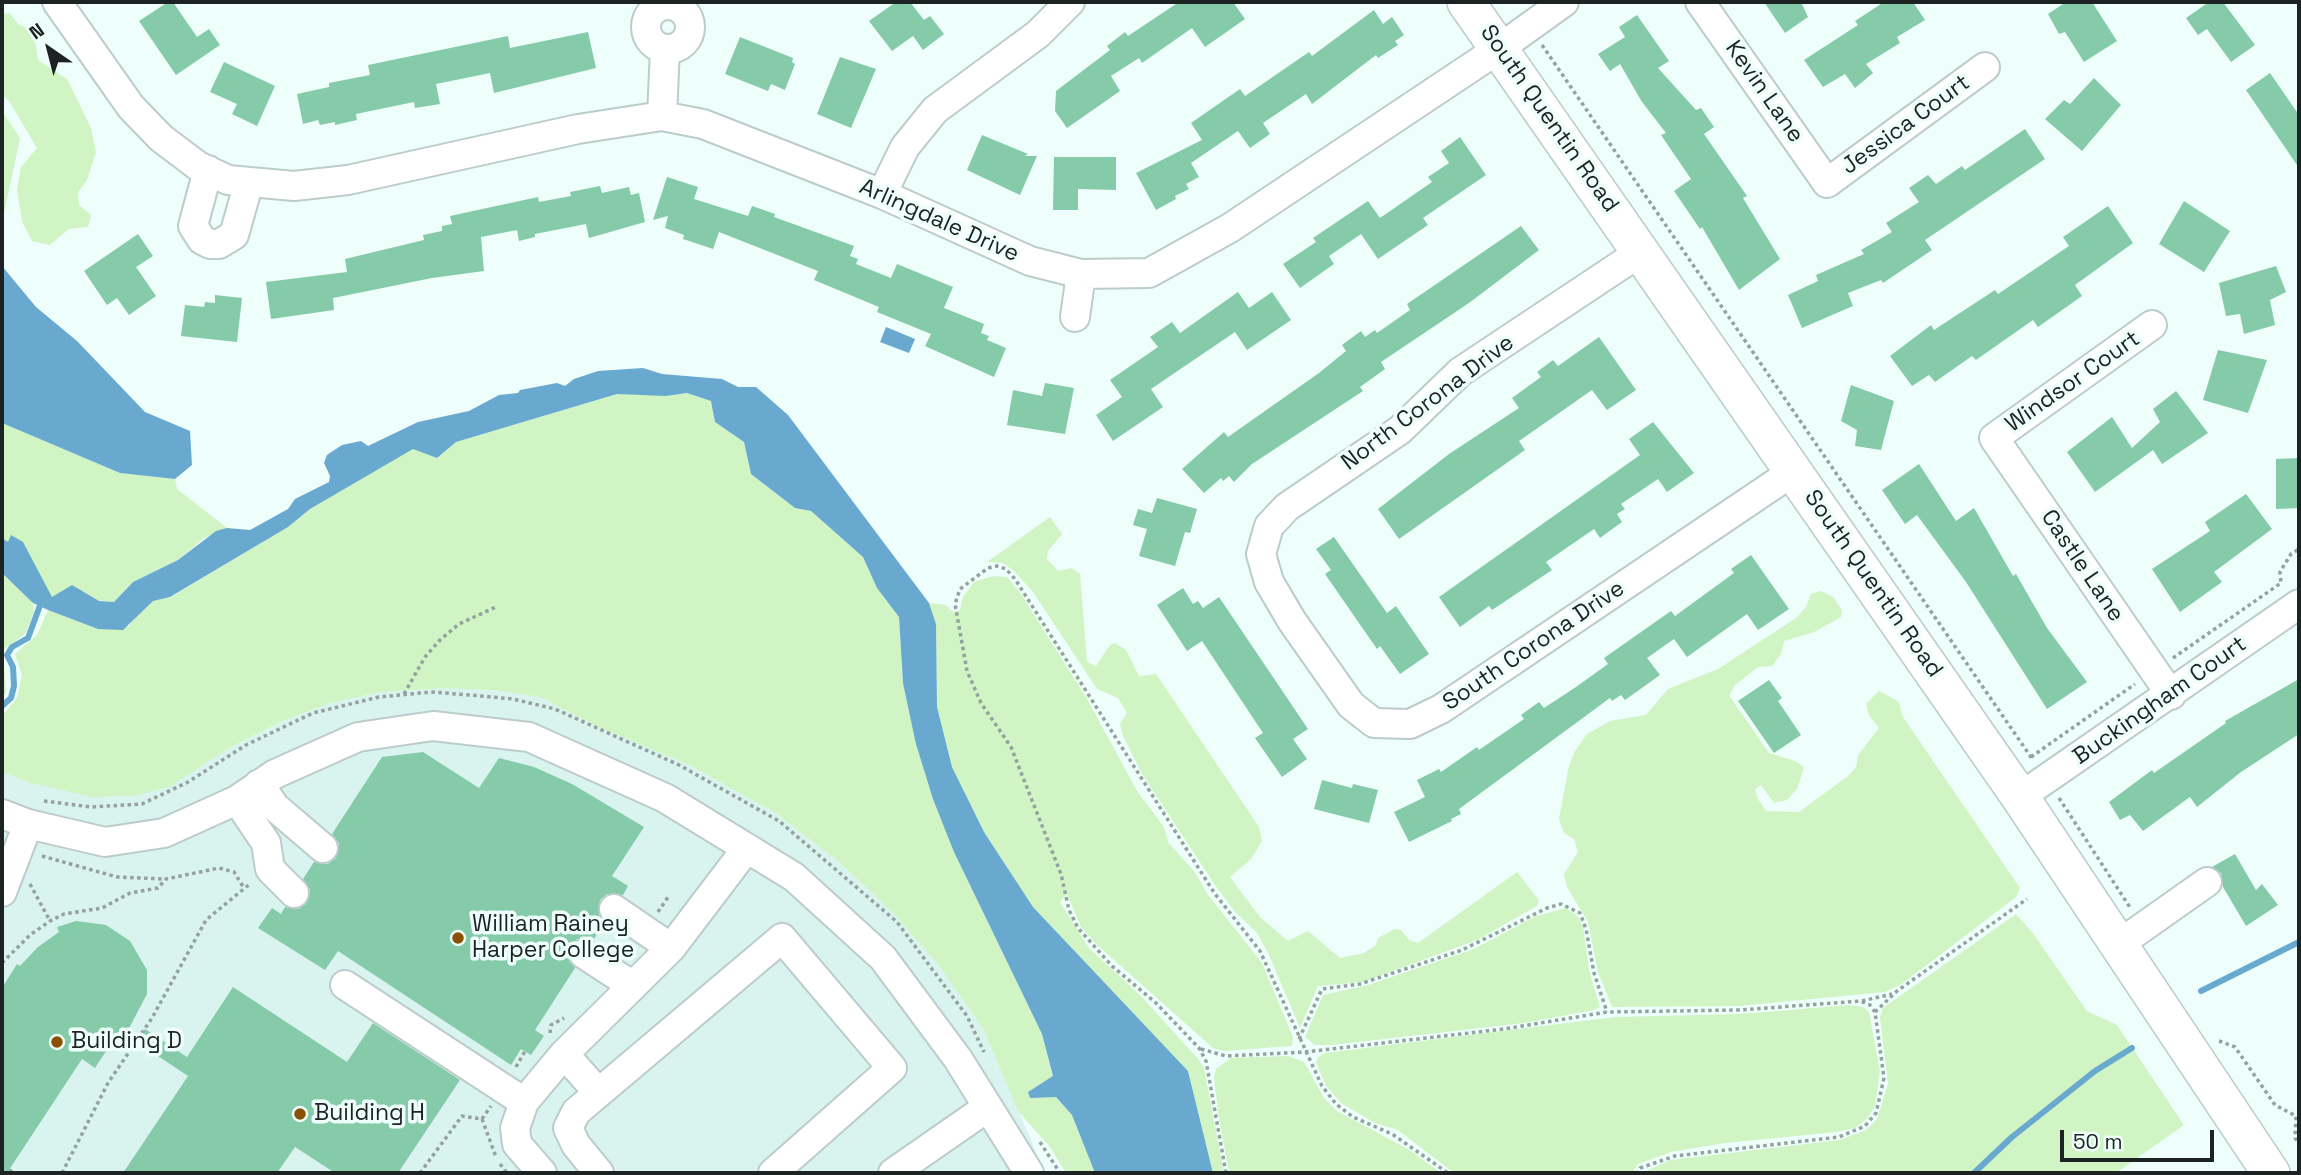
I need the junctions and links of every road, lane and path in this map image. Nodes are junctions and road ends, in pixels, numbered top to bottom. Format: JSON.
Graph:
{"nodes":[{"id":1,"x":57,"y":2,"type":"edge"},
{"id":2,"x":1070,"y":2,"type":"edge"},
{"id":3,"x":1466,"y":2,"type":"edge"},
{"id":4,"x":1564,"y":2,"type":"edge"},
{"id":5,"x":1700,"y":2,"type":"edge"},
{"id":6,"x":1529,"y":26,"type":"junction"},
{"id":7,"x":1500,"y":48,"type":"junction"},
{"id":8,"x":665,"y":50,"type":"dead end"},
{"id":9,"x":1984,"y":67,"type":"dead end"},
{"id":10,"x":662,"y":116,"type":"junction"},
{"id":11,"x":208,"y":170,"type":"junction"},
{"id":12,"x":248,"y":182,"type":"junction"},
{"id":13,"x":1827,"y":183,"type":"joint"},
{"id":14,"x":882,"y":194,"type":"junction"},
{"id":15,"x":1642,"y":251,"type":"junction"},
{"id":16,"x":1081,"y":274,"type":"junction"},
{"id":17,"x":1075,"y":317,"type":"dead end"},
{"id":18,"x":2152,"y":326,"type":"dead end"},
{"id":19,"x":1994,"y":438,"type":"joint"},
{"id":20,"x":1794,"y":471,"type":"junction"},
{"id":21,"x":2299,"y":604,"type":"edge"},
{"id":22,"x":499,"y":606,"type":"dead end"},
{"id":23,"x":1293,"y":621,"type":"joint"},
{"id":24,"x":404,"y":694,"type":"junction"},
{"id":25,"x":2171,"y":695,"type":"junction"},
{"id":26,"x":290,"y":767,"type":"junction"},
{"id":27,"x":2033,"y":788,"type":"junction"},
{"id":28,"x":248,"y":792,"type":"junction"},
{"id":29,"x":2,"y":814,"type":"edge"},
{"id":30,"x":295,"y":825,"type":"junction"},
{"id":31,"x":28,"y":837,"type":"junction"},
{"id":32,"x":323,"y":848,"type":"dead end"},
{"id":33,"x":747,"y":848,"type":"junction"},
{"id":34,"x":270,"y":869,"type":"junction"},
{"id":35,"x":166,"y":880,"type":"junction"},
{"id":36,"x":2207,"y":881,"type":"dead end"},
{"id":37,"x":244,"y":888,"type":"junction"},
{"id":38,"x":2,"y":892,"type":"edge"},
{"id":39,"x":294,"y":893,"type":"dead end"},
{"id":40,"x":2027,"y":899,"type":"dead end"},
{"id":41,"x":614,"y":909,"type":"dead end"},
{"id":42,"x":50,"y":921,"type":"junction"},
{"id":43,"x":2132,"y":936,"type":"junction"},
{"id":44,"x":671,"y":948,"type":"junction"},
{"id":45,"x":584,"y":954,"type":"dead end"},
{"id":46,"x":2,"y":963,"type":"edge"},
{"id":47,"x":345,"y":985,"type":"dead end"},
{"id":48,"x":633,"y":986,"type":"junction"},
{"id":49,"x":1897,"y":992,"type":"junction"},
{"id":50,"x":1860,"y":1001,"type":"junction"},
{"id":51,"x":1607,"y":1012,"type":"junction"},
{"id":52,"x":1875,"y":1012,"type":"junction"},
{"id":53,"x":2212,"y":1031,"type":"dead end"},
{"id":54,"x":1299,"y":1039,"type":"junction"},
{"id":55,"x":1199,"y":1048,"type":"junction"},
{"id":56,"x":1305,"y":1052,"type":"junction"},
{"id":57,"x":564,"y":1054,"type":"junction"},
{"id":58,"x":990,"y":1064,"type":"dead end"},
{"id":59,"x":597,"y":1091,"type":"junction"},
{"id":60,"x":524,"y":1102,"type":"junction"},
{"id":61,"x":988,"y":1107,"type":"junction"},
{"id":62,"x":1039,"y":1140,"type":"dead end"},
{"id":63,"x":2299,"y":1143,"type":"edge"},
{"id":64,"x":9,"y":1170,"type":"dead end"},
{"id":65,"x":910,"y":1170,"type":"edge"},
{"id":66,"x":15,"y":1173,"type":"edge"},
{"id":67,"x":62,"y":1173,"type":"edge"},
{"id":68,"x":420,"y":1173,"type":"edge"},
{"id":69,"x":507,"y":1173,"type":"edge"},
{"id":70,"x":541,"y":1173,"type":"edge"},
{"id":71,"x":599,"y":1173,"type":"edge"},
{"id":72,"x":772,"y":1173,"type":"edge"},
{"id":73,"x":1030,"y":1173,"type":"edge"},
{"id":74,"x":1060,"y":1173,"type":"edge"},
{"id":75,"x":1226,"y":1173,"type":"edge"},
{"id":76,"x":1448,"y":1173,"type":"edge"},
{"id":77,"x":1637,"y":1173,"type":"edge"},
{"id":78,"x":2271,"y":1173,"type":"edge"}],
"edges":[{"from":1,"to":11,"type":"street","name":"Arlingdale Drive"},
{"from":2,"to":14,"type":"street"},
{"from":3,"to":7,"type":"main road","name":"South Quentin Road"},
{"from":4,"to":6,"type":"street","name":"Arlingdale Drive"},
{"from":5,"to":13,"type":"street","name":"Kevin Lane"},
{"from":6,"to":7,"type":"street","name":"Arlingdale Drive"},
{"from":6,"to":27,"type":"path"},
{"from":7,"to":15,"type":"main road","name":"South Quentin Road"},
{"from":7,"to":16,"type":"street","name":"Arlingdale Drive"},
{"from":8,"to":10,"type":"street"},
{"from":9,"to":13,"type":"street","name":"Jessica Court"},
{"from":10,"to":12,"type":"street","name":"Arlingdale Drive"},
{"from":10,"to":14,"type":"street","name":"Arlingdale Drive"},
{"from":11,"to":12,"type":"street","name":"Arlingdale Drive"},
{"from":11,"to":12,"type":"street"},
{"from":14,"to":16,"type":"street","name":"Arlingdale Drive"},
{"from":15,"to":20,"type":"main road","name":"South Quentin Road"},
{"from":15,"to":23,"type":"street","name":"North Corona Drive"},
{"from":16,"to":17,"type":"street"},
{"from":18,"to":19,"type":"street","name":"Windsor Court"},
{"from":19,"to":25,"type":"street","name":"Castle Lane"},
{"from":20,"to":23,"type":"street","name":"South Corona Drive"},
{"from":20,"to":27,"type":"main road","name":"South Quentin Road"},
{"from":21,"to":25,"type":"street","name":"Buckingham Court"},
{"from":22,"to":24,"type":"path"},
{"from":24,"to":31,"type":"path"},
{"from":24,"to":58,"type":"path"},
{"from":25,"to":27,"type":"street","name":"Buckingham Court"},
{"from":26,"to":28,"type":"street"},
{"from":26,"to":30,"type":"street"},
{"from":26,"to":33,"type":"street"},
{"from":27,"to":43,"type":"main road","name":"South Quentin Road"},
{"from":27,"to":43,"type":"path"},
{"from":28,"to":30,"type":"street"},
{"from":28,"to":31,"type":"street"},
{"from":28,"to":34,"type":"street"},
{"from":29,"to":31,"type":"street"},
{"from":30,"to":32,"type":"street"},
{"from":31,"to":35,"type":"path"},
{"from":31,"to":38,"type":"street"},
{"from":31,"to":42,"type":"path"},
{"from":33,"to":44,"type":"street"},
{"from":33,"to":61,"type":"street"},
{"from":34,"to":37,"type":"path"},
{"from":34,"to":39,"type":"street"},
{"from":35,"to":37,"type":"path"},
{"from":35,"to":42,"type":"path"},
{"from":36,"to":43,"type":"street"},
{"from":37,"to":67,"type":"path"},
{"from":40,"to":49,"type":"path"},
{"from":41,"to":44,"type":"street"},
{"from":42,"to":46,"type":"path"},
{"from":43,"to":78,"type":"main road","name":"South Quentin Road"},
{"from":44,"to":48,"type":"street"},
{"from":45,"to":48,"type":"street"},
{"from":47,"to":60,"type":"street"},
{"from":48,"to":57,"type":"street"},
{"from":49,"to":50,"type":"path"},
{"from":49,"to":52,"type":"path"},
{"from":50,"to":51,"type":"path"},
{"from":50,"to":52,"type":"path"},
{"from":51,"to":54,"type":"path"},
{"from":51,"to":56,"type":"path"},
{"from":52,"to":77,"type":"path"},
{"from":53,"to":63,"type":"path"},
{"from":54,"to":55,"type":"path"},
{"from":54,"to":56,"type":"path"},
{"from":55,"to":56,"type":"path"},
{"from":55,"to":75,"type":"path"},
{"from":56,"to":76,"type":"path"},
{"from":57,"to":59,"type":"street"},
{"from":57,"to":60,"type":"street"},
{"from":59,"to":71,"type":"street"},
{"from":59,"to":72,"type":"street"},
{"from":60,"to":70,"type":"street"},
{"from":61,"to":65,"type":"street"},
{"from":61,"to":73,"type":"street"},
{"from":62,"to":74,"type":"path"},
{"from":64,"to":66,"type":"path"},
{"from":68,"to":69,"type":"path"}]}
